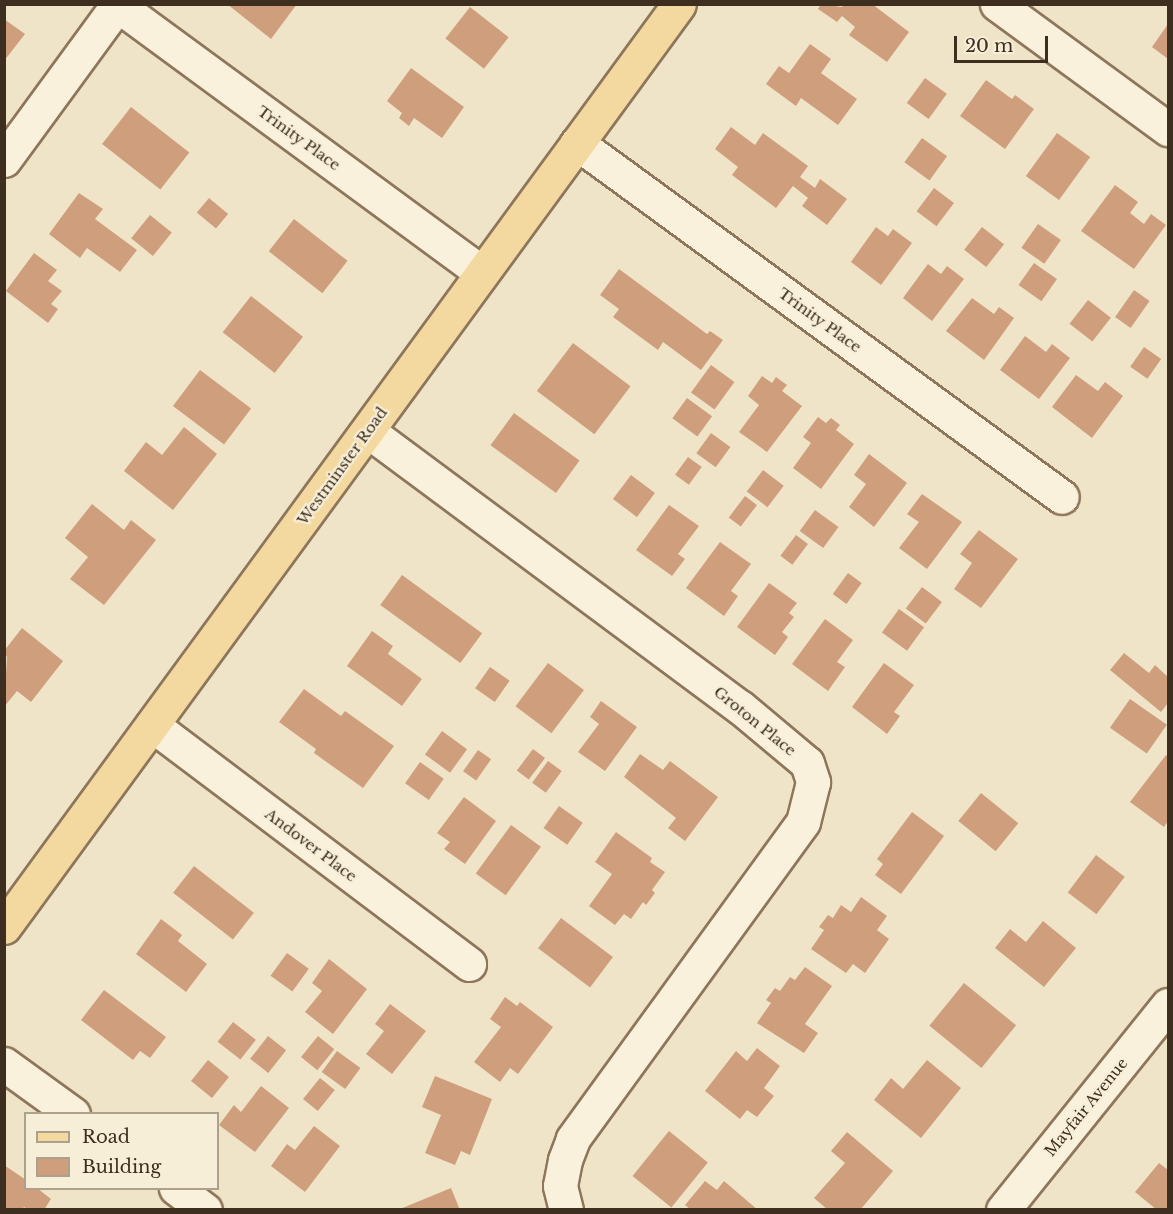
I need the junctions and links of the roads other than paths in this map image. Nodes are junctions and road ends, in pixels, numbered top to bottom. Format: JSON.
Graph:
{"nodes":[{"id":1,"x":679,"y":4,"type":"edge"},
{"id":2,"x":997,"y":4,"type":"edge"},
{"id":3,"x":117,"y":5,"type":"edge"},
{"id":4,"x":1168,"y":129,"type":"edge"},
{"id":5,"x":578,"y":143,"type":"junction"},
{"id":6,"x":4,"y":160,"type":"edge"},
{"id":7,"x":481,"y":272,"type":"junction"},
{"id":8,"x":368,"y":431,"type":"junction"},
{"id":9,"x":1062,"y":497,"type":"dead end"},
{"id":10,"x":152,"y":726,"type":"junction"},
{"id":11,"x":4,"y":927,"type":"edge"},
{"id":12,"x":469,"y":964,"type":"dead end"},
{"id":13,"x":1163,"y":1023,"type":"edge"},
{"id":14,"x":4,"y":1064,"type":"edge"},
{"id":15,"x":72,"y":1112,"type":"edge"},
{"id":16,"x":179,"y":1190,"type":"edge"},
{"id":17,"x":205,"y":1209,"type":"edge"},
{"id":18,"x":566,"y":1209,"type":"edge"},
{"id":19,"x":1003,"y":1209,"type":"edge"}],
"edges":[{"from":1,"to":5,"type":"main road","name":"Westminster Road"},
{"from":2,"to":4,"type":"street"},
{"from":3,"to":6,"type":"street"},
{"from":3,"to":7,"type":"street","name":"Trinity Place"},
{"from":5,"to":7,"type":"main road","name":"Westminster Road"},
{"from":5,"to":9,"type":"street","name":"Trinity Place"},
{"from":7,"to":8,"type":"main road","name":"Westminster Road"},
{"from":8,"to":10,"type":"main road","name":"Westminster Road"},
{"from":8,"to":18,"type":"street","name":"Groton Place"},
{"from":10,"to":11,"type":"main road","name":"Westminster Road"},
{"from":10,"to":12,"type":"street","name":"Andover Place"},
{"from":13,"to":19,"type":"street","name":"Mayfair Avenue"},
{"from":14,"to":15,"type":"street"},
{"from":16,"to":17,"type":"street"}]}
